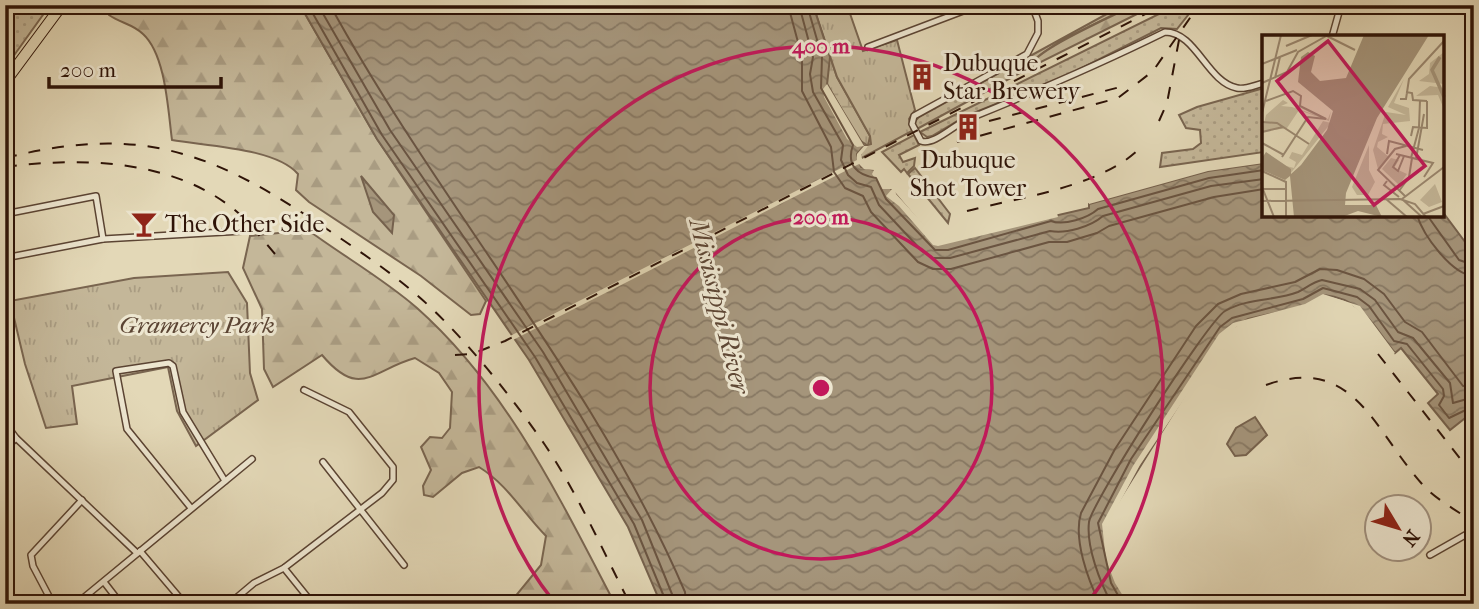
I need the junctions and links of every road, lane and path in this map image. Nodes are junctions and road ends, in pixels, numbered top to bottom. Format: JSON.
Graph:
{"nodes":[{"id":1,"x":62,"y":5,"type":"edge"},
{"id":2,"x":979,"y":5,"type":"edge"},
{"id":3,"x":1031,"y":5,"type":"edge"},
{"id":4,"x":1341,"y":5,"type":"edge"},
{"id":5,"x":1333,"y":35,"type":"edge"},
{"id":6,"x":868,"y":47,"type":"dead end"},
{"id":7,"x":5,"y":82,"type":"edge"},
{"id":8,"x":1262,"y":83,"type":"edge"},
{"id":9,"x":5,"y":214,"type":"edge"},
{"id":10,"x":242,"y":231,"type":"dead end"},
{"id":11,"x":103,"y":239,"type":"junction"},
{"id":12,"x":5,"y":258,"type":"edge"},
{"id":13,"x":304,"y":390,"type":"dead end"},
{"id":14,"x":5,"y":423,"type":"edge"},
{"id":15,"x":16,"y":438,"type":"junction"},
{"id":16,"x":5,"y":449,"type":"edge"},
{"id":17,"x":252,"y":459,"type":"dead end"},
{"id":18,"x":323,"y":463,"type":"dead end"},
{"id":19,"x":225,"y":481,"type":"junction"},
{"id":20,"x":82,"y":500,"type":"junction"},
{"id":21,"x":191,"y":508,"type":"junction"},
{"id":22,"x":359,"y":508,"type":"junction"},
{"id":23,"x":1474,"y":530,"type":"edge"},
{"id":24,"x":138,"y":552,"type":"junction"},
{"id":25,"x":1434,"y":553,"type":"edge"},
{"id":26,"x":404,"y":565,"type":"dead end"},
{"id":27,"x":284,"y":568,"type":"junction"},
{"id":28,"x":104,"y":582,"type":"junction"},
{"id":29,"x":53,"y":604,"type":"edge"},
{"id":30,"x":76,"y":604,"type":"edge"},
{"id":31,"x":121,"y":604,"type":"edge"},
{"id":32,"x":185,"y":604,"type":"edge"},
{"id":33,"x":229,"y":604,"type":"edge"},
{"id":34,"x":313,"y":604,"type":"edge"}],
"edges":[{"from":1,"to":7,"type":"highway"},
{"from":2,"to":6,"type":"street"},
{"from":3,"to":8,"type":"street"},
{"from":4,"to":5,"type":"street"},
{"from":9,"to":11,"type":"street"},
{"from":10,"to":11,"type":"street"},
{"from":11,"to":12,"type":"street"},
{"from":13,"to":22,"type":"street"},
{"from":14,"to":15,"type":"street"},
{"from":15,"to":16,"type":"street"},
{"from":15,"to":20,"type":"street"},
{"from":17,"to":19,"type":"street"},
{"from":18,"to":22,"type":"street"},
{"from":19,"to":21,"type":"street"},
{"from":19,"to":21,"type":"street"},
{"from":20,"to":24,"type":"street"},
{"from":20,"to":29,"type":"street"},
{"from":21,"to":24,"type":"street"},
{"from":22,"to":26,"type":"street"},
{"from":22,"to":27,"type":"street"},
{"from":23,"to":25,"type":"street"},
{"from":24,"to":28,"type":"street"},
{"from":24,"to":32,"type":"street"},
{"from":27,"to":33,"type":"street"},
{"from":27,"to":34,"type":"street"},
{"from":28,"to":30,"type":"street"},
{"from":28,"to":31,"type":"street"}]}
